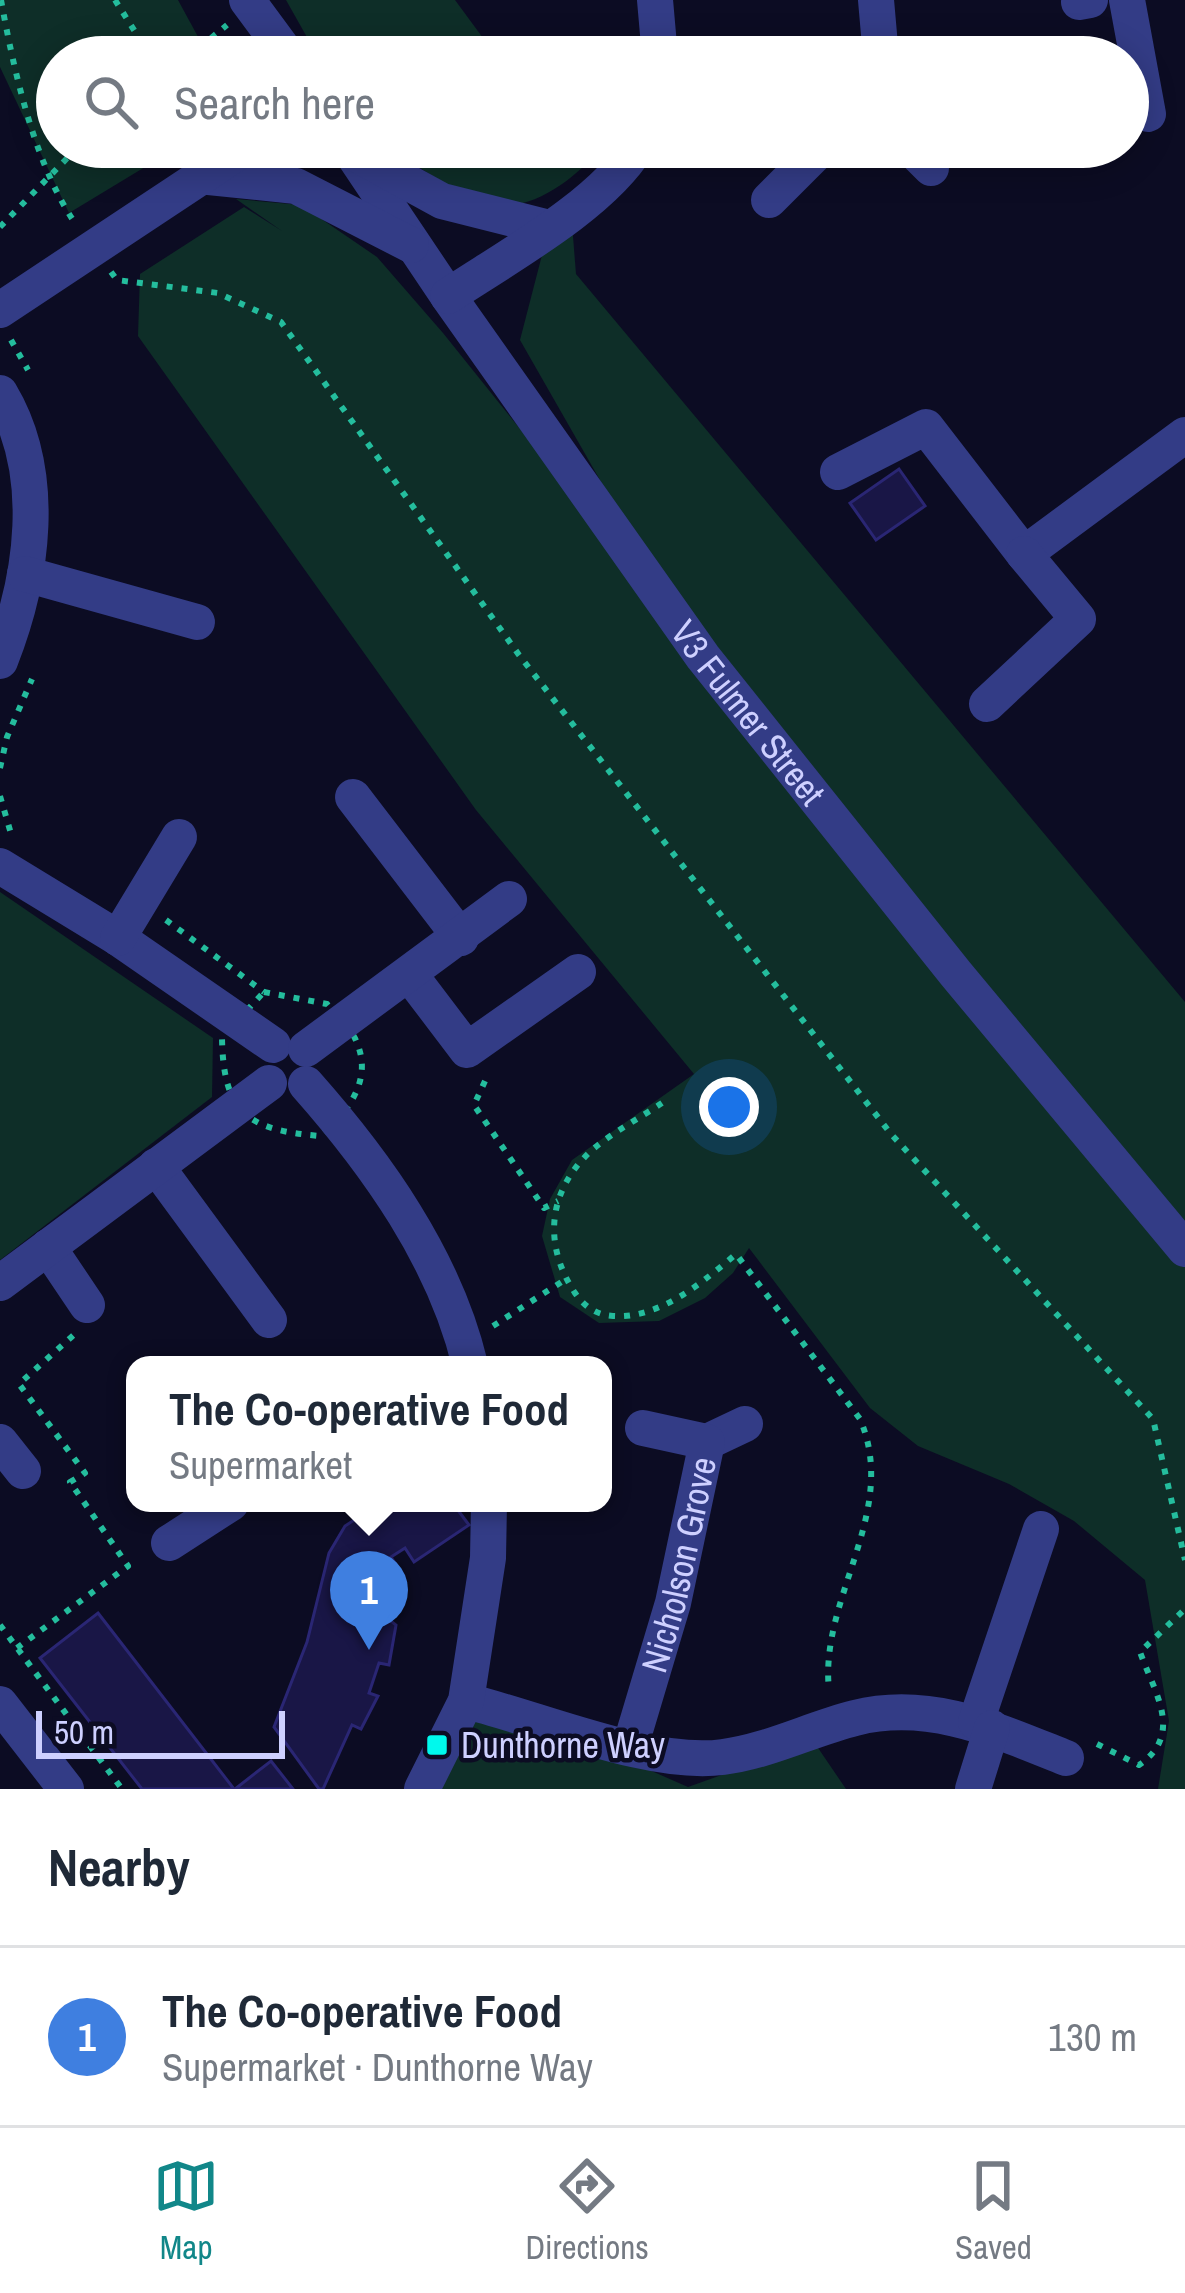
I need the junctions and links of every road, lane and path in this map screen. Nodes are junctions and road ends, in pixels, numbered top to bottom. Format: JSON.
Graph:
{"nodes":[{"id":1,"x":1,"y":0,"type":"edge"},
{"id":2,"x":115,"y":0,"type":"edge"},
{"id":3,"x":247,"y":0,"type":"edge"},
{"id":4,"x":655,"y":0,"type":"edge"},
{"id":5,"x":876,"y":0,"type":"edge"},
{"id":6,"x":1127,"y":0,"type":"edge"},
{"id":7,"x":138,"y":36,"type":"edge"},
{"id":8,"x":274,"y":36,"type":"edge"},
{"id":9,"x":658,"y":36,"type":"edge"},
{"id":10,"x":879,"y":36,"type":"edge"},
{"id":11,"x":1134,"y":36,"type":"edge"},
{"id":12,"x":36,"y":134,"type":"edge"},
{"id":13,"x":48,"y":168,"type":"edge"},
{"id":14,"x":57,"y":168,"type":"edge"},
{"id":15,"x":212,"y":168,"type":"edge"},
{"id":16,"x":362,"y":168,"type":"edge"},
{"id":17,"x":383,"y":168,"type":"edge"},
{"id":18,"x":624,"y":168,"type":"edge"},
{"id":19,"x":801,"y":168,"type":"edge"},
{"id":20,"x":50,"y":175,"type":"junction"},
{"id":21,"x":199,"y":176,"type":"junction"},
{"id":22,"x":769,"y":200,"type":"dead end"},
{"id":23,"x":0,"y":227,"type":"edge"},
{"id":24,"x":549,"y":228,"type":"junction"},
{"id":25,"x":414,"y":246,"type":"junction"},
{"id":26,"x":93,"y":249,"type":"junction"},
{"id":27,"x":448,"y":296,"type":"junction"},
{"id":28,"x":0,"y":310,"type":"edge"},
{"id":29,"x":0,"y":393,"type":"edge"},
{"id":30,"x":1185,"y":435,"type":"edge"},
{"id":31,"x":838,"y":472,"type":"dead end"},
{"id":32,"x":1024,"y":554,"type":"junction"},
{"id":33,"x":25,"y":574,"type":"junction"},
{"id":34,"x":196,"y":622,"type":"dead end"},
{"id":35,"x":0,"y":661,"type":"edge"},
{"id":36,"x":987,"y":704,"type":"dead end"},
{"id":37,"x":353,"y":797,"type":"dead end"},
{"id":38,"x":179,"y":837,"type":"dead end"},
{"id":39,"x":0,"y":866,"type":"edge"},
{"id":40,"x":509,"y":899,"type":"dead end"},
{"id":41,"x":118,"y":938,"type":"junction"},
{"id":42,"x":461,"y":938,"type":"junction"},
{"id":43,"x":578,"y":972,"type":"dead end"},
{"id":44,"x":410,"y":975,"type":"junction"},
{"id":45,"x":288,"y":1065,"type":"junction"},
{"id":46,"x":477,"y":1065,"type":"junction"},
{"id":47,"x":662,"y":1103,"type":"dead end"},
{"id":48,"x":156,"y":1166,"type":"junction"},
{"id":49,"x":561,"y":1199,"type":"junction"},
{"id":50,"x":48,"y":1247,"type":"junction"},
{"id":51,"x":1185,"y":1249,"type":"edge"},
{"id":52,"x":566,"y":1279,"type":"junction"},
{"id":53,"x":0,"y":1283,"type":"edge"},
{"id":54,"x":87,"y":1305,"type":"joint"},
{"id":55,"x":269,"y":1320,"type":"dead end"},
{"id":56,"x":467,"y":1354,"type":"edge"},
{"id":57,"x":745,"y":1424,"type":"dead end"},
{"id":58,"x":643,"y":1428,"type":"dead end"},
{"id":59,"x":707,"y":1442,"type":"junction"},
{"id":60,"x":217,"y":1512,"type":"edge"},
{"id":61,"x":489,"y":1512,"type":"edge"},
{"id":62,"x":1041,"y":1528,"type":"dead end"},
{"id":63,"x":169,"y":1543,"type":"dead end"},
{"id":64,"x":1185,"y":1560,"type":"edge"},
{"id":65,"x":1185,"y":1609,"type":"edge"},
{"id":66,"x":0,"y":1625,"type":"edge"},
{"id":67,"x":17,"y":1648,"type":"junction"},
{"id":68,"x":466,"y":1701,"type":"junction"},
{"id":69,"x":0,"y":1704,"type":"edge"},
{"id":70,"x":831,"y":1706,"type":"dead end"},
{"id":71,"x":984,"y":1725,"type":"junction"},
{"id":72,"x":1066,"y":1758,"type":"joint"},
{"id":73,"x":649,"y":1765,"type":"edge"},
{"id":74,"x":66,"y":1789,"type":"edge"},
{"id":75,"x":122,"y":1789,"type":"edge"},
{"id":76,"x":422,"y":1789,"type":"edge"},
{"id":77,"x":973,"y":1789,"type":"edge"}],
"edges":[{"from":1,"to":12,"type":"path"},
{"from":2,"to":7,"type":"path"},
{"from":3,"to":8,"type":"street","bridge":true},
{"from":4,"to":9,"type":"street"},
{"from":5,"to":10,"type":"street"},
{"from":6,"to":11,"type":"street"},
{"from":13,"to":20,"type":"path"},
{"from":14,"to":20,"type":"path"},
{"from":15,"to":21,"type":"street"},
{"from":16,"to":25,"type":"street","name":"V3 Fulmer Street"},
{"from":17,"to":24,"type":"street"},
{"from":18,"to":24,"type":"street"},
{"from":19,"to":22,"type":"street"},
{"from":20,"to":23,"type":"path"},
{"from":20,"to":26,"type":"path"},
{"from":21,"to":25,"type":"street"},
{"from":21,"to":26,"type":"street"},
{"from":24,"to":27,"type":"street"},
{"from":25,"to":27,"type":"street","name":"V3 Fulmer Street"},
{"from":26,"to":28,"type":"street"},
{"from":26,"to":64,"type":"path"},
{"from":27,"to":51,"type":"street","name":"V3 Fulmer Street"},
{"from":29,"to":33,"type":"street"},
{"from":30,"to":32,"type":"street"},
{"from":31,"to":32,"type":"street"},
{"from":32,"to":36,"type":"street"},
{"from":33,"to":34,"type":"street"},
{"from":33,"to":35,"type":"street"},
{"from":37,"to":42,"type":"street"},
{"from":38,"to":41,"type":"street"},
{"from":39,"to":41,"type":"street"},
{"from":40,"to":42,"type":"street"},
{"from":41,"to":45,"type":"street"},
{"from":42,"to":44,"type":"street"},
{"from":43,"to":46,"type":"street"},
{"from":44,"to":45,"type":"street"},
{"from":44,"to":46,"type":"street"},
{"from":45,"to":48,"type":"street"},
{"from":45,"to":56,"type":"street"},
{"from":46,"to":49,"type":"path"},
{"from":47,"to":49,"type":"path"},
{"from":48,"to":50,"type":"street"},
{"from":48,"to":55,"type":"street"},
{"from":49,"to":52,"type":"path"},
{"from":50,"to":53,"type":"street"},
{"from":50,"to":54,"type":"street"},
{"from":52,"to":56,"type":"path"},
{"from":52,"to":70,"type":"path"},
{"from":54,"to":67,"type":"path"},
{"from":57,"to":59,"type":"street"},
{"from":58,"to":59,"type":"street","name":"Nicholson Grove"},
{"from":59,"to":73,"type":"street","name":"Nicholson Grove"},
{"from":60,"to":63,"type":"street"},
{"from":61,"to":68,"type":"street"},
{"from":62,"to":71,"type":"street"},
{"from":65,"to":72,"type":"path"},
{"from":66,"to":67,"type":"path"},
{"from":67,"to":75,"type":"path"},
{"from":68,"to":73,"type":"street"},
{"from":68,"to":76,"type":"street"},
{"from":69,"to":74,"type":"street"},
{"from":71,"to":72,"type":"street"},
{"from":71,"to":73,"type":"street"},
{"from":71,"to":77,"type":"street"}]}
